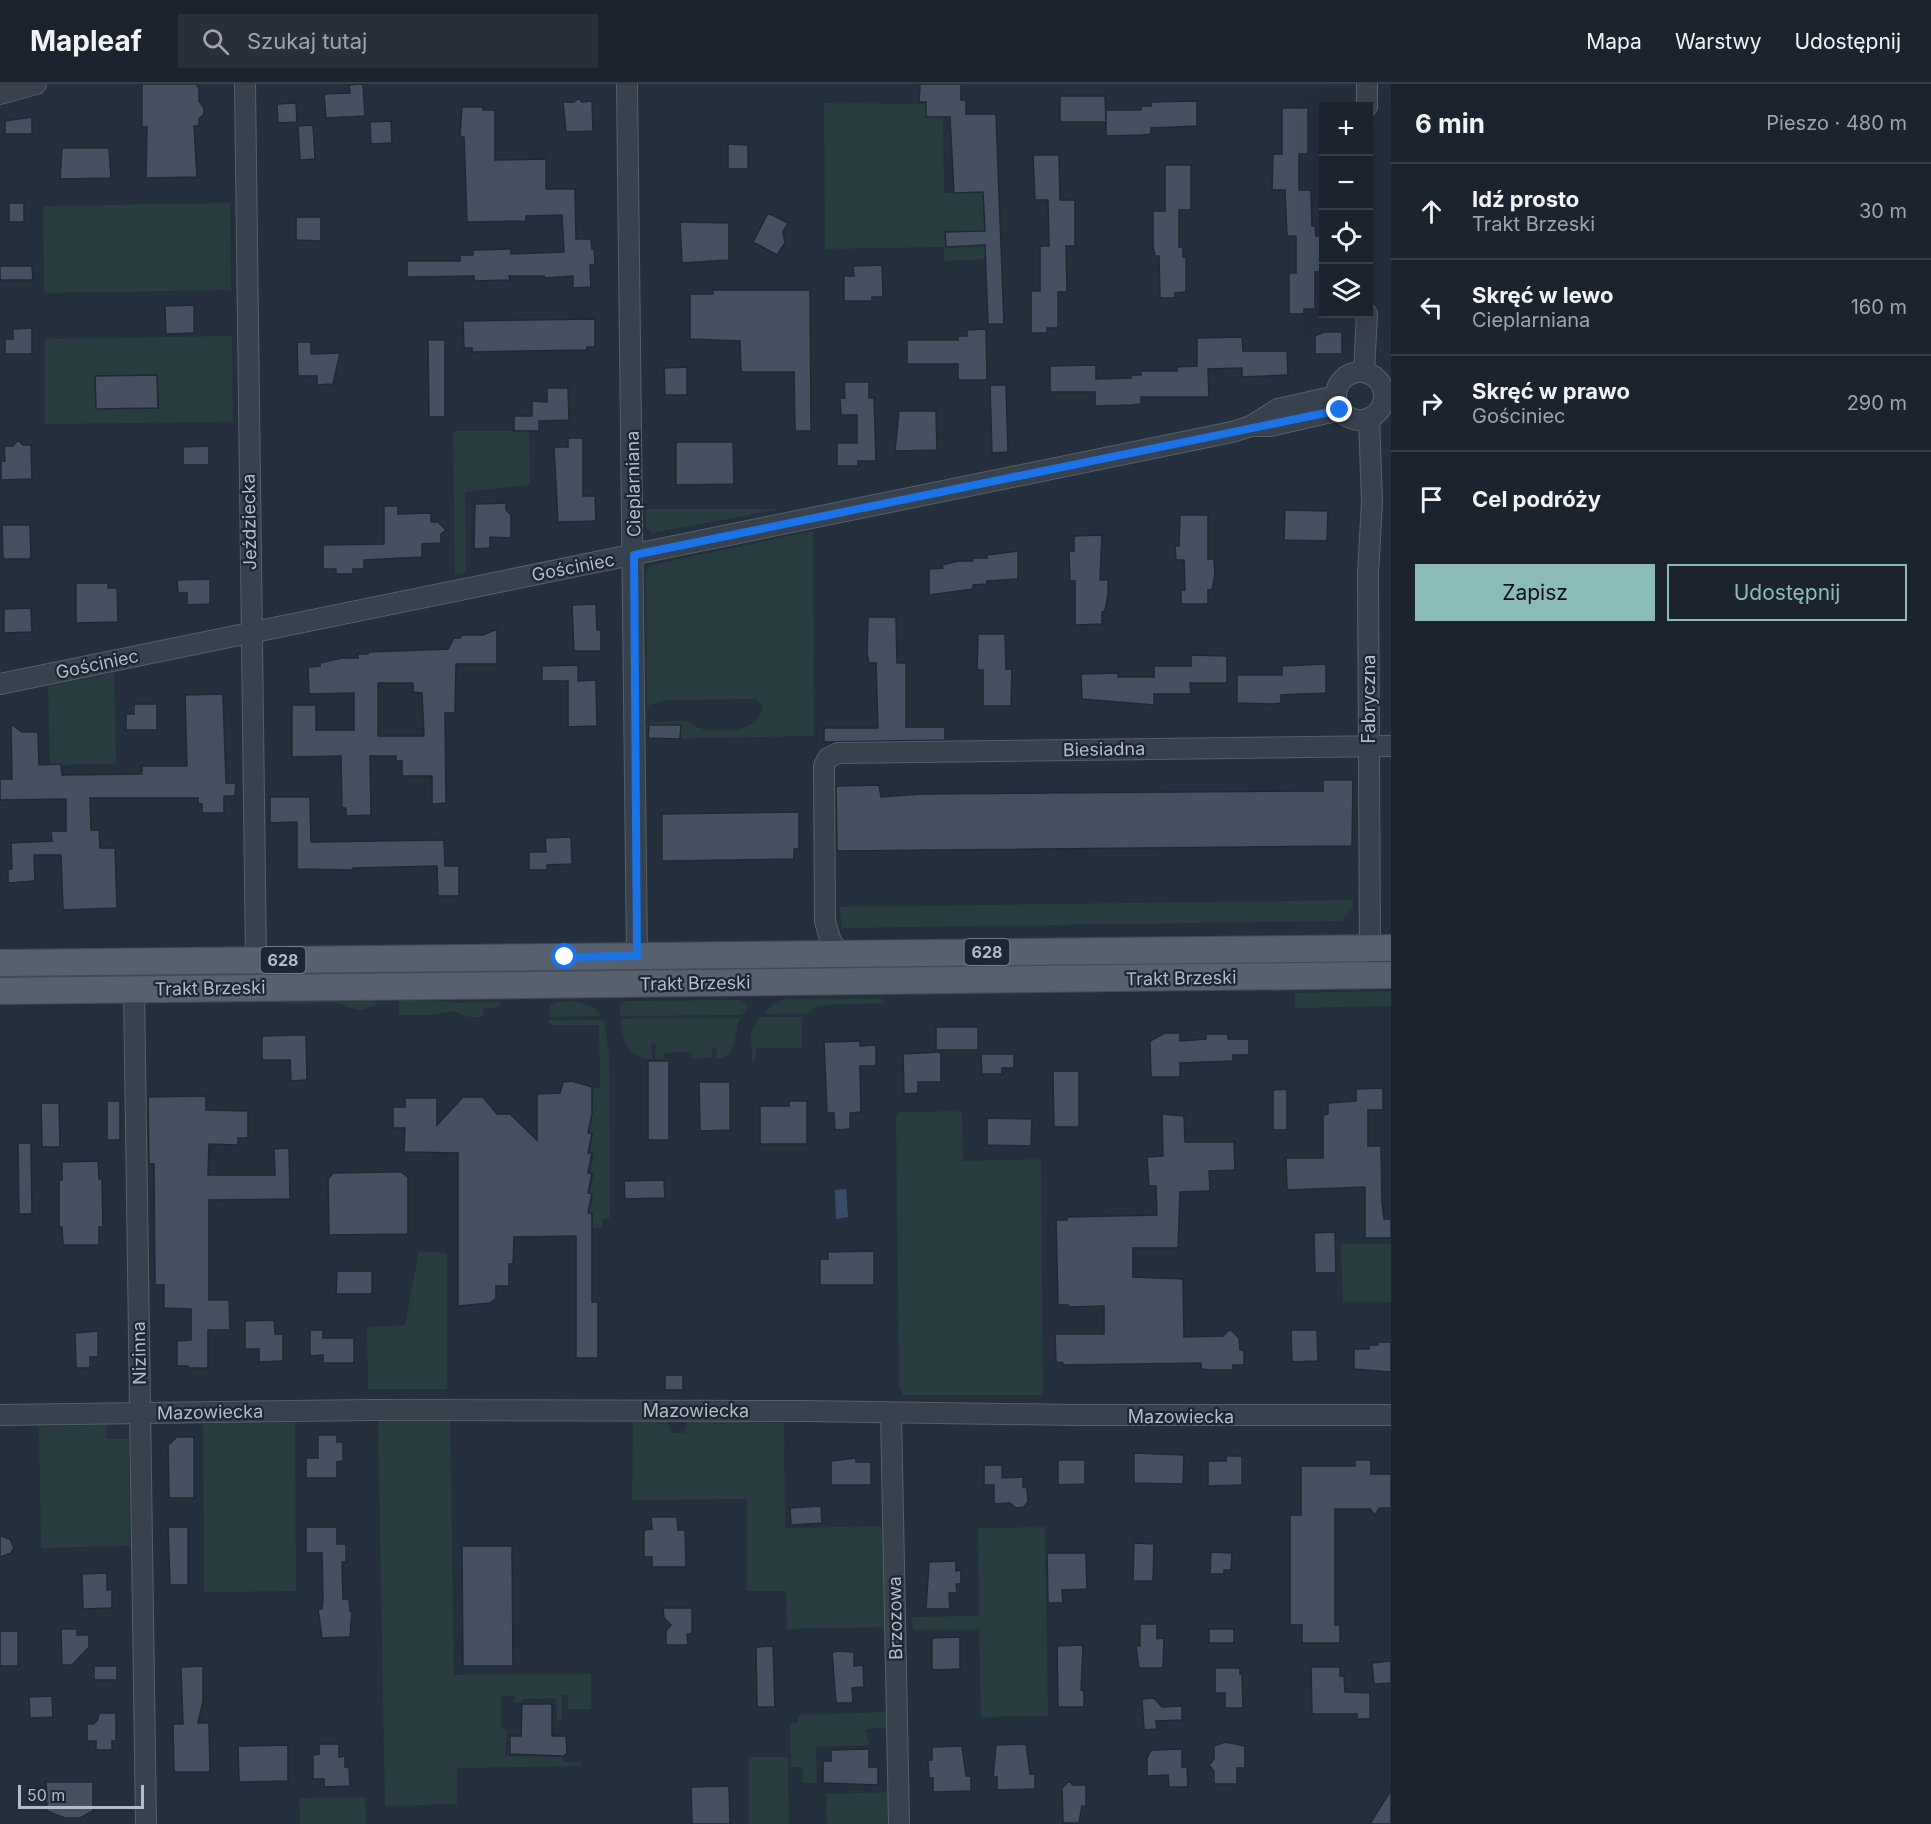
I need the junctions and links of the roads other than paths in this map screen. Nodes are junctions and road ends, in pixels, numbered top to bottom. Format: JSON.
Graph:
{"nodes":[{"id":1,"x":36,"y":84,"type":"edge"},
{"id":2,"x":245,"y":84,"type":"edge"},
{"id":3,"x":627,"y":84,"type":"edge"},
{"id":4,"x":1367,"y":84,"type":"edge"},
{"id":5,"x":0,"y":94,"type":"edge"},
{"id":6,"x":1367,"y":102,"type":"edge"},
{"id":7,"x":1367,"y":318,"type":"edge"},
{"id":8,"x":1365,"y":372,"type":"junction"},
{"id":9,"x":1387,"y":390,"type":"edge"},
{"id":10,"x":1338,"y":403,"type":"junction"},
{"id":11,"x":1370,"y":418,"type":"junction"},
{"id":12,"x":634,"y":555,"type":"junction"},
{"id":13,"x":250,"y":632,"type":"junction"},
{"id":14,"x":0,"y":684,"type":"edge"},
{"id":15,"x":1368,"y":746,"type":"junction"},
{"id":16,"x":1391,"y":746,"type":"edge"},
{"id":17,"x":1381,"y":948,"type":"edge"},
{"id":18,"x":839,"y":954,"type":"junction"},
{"id":19,"x":637,"y":956,"type":"junction"},
{"id":20,"x":256,"y":961,"type":"junction"},
{"id":21,"x":0,"y":963,"type":"edge"},
{"id":22,"x":1388,"y":975,"type":"edge"},
{"id":23,"x":134,"y":989,"type":"junction"},
{"id":24,"x":0,"y":991,"type":"edge"},
{"id":25,"x":891,"y":1413,"type":"junction"},
{"id":26,"x":140,"y":1414,"type":"junction"},
{"id":27,"x":1391,"y":1414,"type":"edge"},
{"id":28,"x":0,"y":1415,"type":"edge"},
{"id":29,"x":146,"y":1824,"type":"edge"},
{"id":30,"x":899,"y":1824,"type":"edge"}],
"edges":[{"from":1,"to":5,"type":"street"},
{"from":2,"to":13,"type":"street","name":"Jeździecka"},
{"from":3,"to":12,"type":"street","name":"Cieplarniana"},
{"from":4,"to":6,"type":"street"},
{"from":7,"to":8,"type":"street"},
{"from":8,"to":9,"type":"street"},
{"from":8,"to":10,"type":"street"},
{"from":9,"to":11,"type":"street"},
{"from":10,"to":11,"type":"street"},
{"from":10,"to":12,"type":"street","name":"Gościniec"},
{"from":11,"to":15,"type":"street","name":"Fabryczna"},
{"from":12,"to":13,"type":"street","name":"Gościniec"},
{"from":12,"to":19,"type":"street","name":"Cieplarniana"},
{"from":13,"to":14,"type":"street","name":"Gościniec"},
{"from":13,"to":20,"type":"street","name":"Jeździecka"},
{"from":15,"to":16,"type":"street","name":"Biesiadna"},
{"from":15,"to":17,"type":"street","name":"Fabryczna"},
{"from":15,"to":18,"type":"street","name":"Biesiadna"},
{"from":17,"to":18,"type":"main road","name":"Trakt Brzeski","number":"628"},
{"from":17,"to":22,"type":"street"},
{"from":18,"to":19,"type":"main road","name":"Trakt Brzeski","number":"628"},
{"from":19,"to":20,"type":"main road","name":"Trakt Brzeski","number":"628"},
{"from":20,"to":21,"type":"main road","name":"Trakt Brzeski","number":"628"},
{"from":22,"to":23,"type":"main road","name":"Trakt Brzeski","number":"628"},
{"from":23,"to":24,"type":"main road","name":"Trakt Brzeski","number":"628"},
{"from":23,"to":26,"type":"street","name":"Nizinna"},
{"from":25,"to":26,"type":"street","name":"Mazowiecka"},
{"from":25,"to":27,"type":"street","name":"Mazowiecka"},
{"from":25,"to":30,"type":"street","name":"Brzozowa"},
{"from":26,"to":28,"type":"street","name":"Mazowiecka"},
{"from":26,"to":29,"type":"street","name":"Nizinna"}]}
